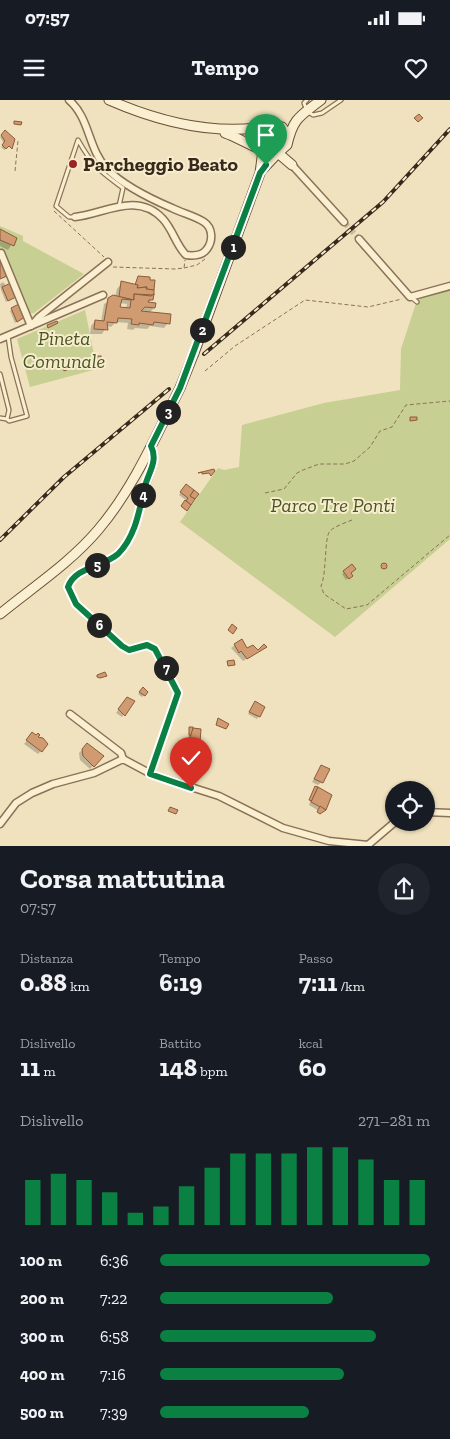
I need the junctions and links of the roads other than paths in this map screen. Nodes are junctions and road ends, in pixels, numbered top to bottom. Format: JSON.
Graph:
{"nodes":[{"id":1,"x":69,"y":100,"type":"edge"},
{"id":2,"x":109,"y":100,"type":"edge"},
{"id":3,"x":307,"y":100,"type":"edge"},
{"id":4,"x":321,"y":100,"type":"edge"},
{"id":5,"x":340,"y":100,"type":"edge"},
{"id":6,"x":304,"y":113,"type":"junction"},
{"id":7,"x":278,"y":125,"type":"junction"},
{"id":8,"x":264,"y":127,"type":"junction"},
{"id":9,"x":211,"y":129,"type":"junction"},
{"id":10,"x":288,"y":135,"type":"junction"},
{"id":11,"x":262,"y":149,"type":"junction"},
{"id":12,"x":281,"y":151,"type":"junction"},
{"id":13,"x":292,"y":164,"type":"joint"},
{"id":14,"x":260,"y":173,"type":"junction"},
{"id":15,"x":119,"y":206,"type":"junction"},
{"id":16,"x":75,"y":217,"type":"joint"},
{"id":17,"x":344,"y":222,"type":"tunnel mouth"},
{"id":18,"x":359,"y":239,"type":"tunnel mouth"},
{"id":19,"x":1,"y":253,"type":"edge"},
{"id":20,"x":110,"y":265,"type":"road end"},
{"id":21,"x":450,"y":286,"type":"edge"},
{"id":22,"x":103,"y":295,"type":"dead end"},
{"id":23,"x":410,"y":297,"type":"junction"},
{"id":24,"x":417,"y":302,"type":"dead end"},
{"id":25,"x":30,"y":326,"type":"junction"},
{"id":26,"x":8,"y":335,"type":"junction"},
{"id":27,"x":0,"y":339,"type":"edge"},
{"id":28,"x":0,"y":374,"type":"edge"},
{"id":29,"x":0,"y":418,"type":"edge"},
{"id":30,"x":7,"y":419,"type":"junction"},
{"id":31,"x":151,"y":446,"type":"junction"},
{"id":32,"x":144,"y":489,"type":"road end"},
{"id":33,"x":0,"y":614,"type":"edge"},
{"id":34,"x":70,"y":714,"type":"dead end"},
{"id":35,"x":122,"y":759,"type":"junction"},
{"id":36,"x":435,"y":812,"type":"edge"},
{"id":37,"x":450,"y":813,"type":"edge"},
{"id":38,"x":0,"y":824,"type":"edge"},
{"id":39,"x":385,"y":831,"type":"edge"}],
"edges":[{"from":1,"to":15,"type":"street"},
{"from":2,"to":9,"type":"main road"},
{"from":3,"to":6,"type":"lane"},
{"from":4,"to":6,"type":"main road"},
{"from":5,"to":6,"type":"lane"},
{"from":6,"to":7,"type":"main road"},
{"from":6,"to":10,"type":"main road"},
{"from":7,"to":8,"type":"main road"},
{"from":7,"to":10,"type":"main road"},
{"from":8,"to":9,"type":"main road"},
{"from":8,"to":11,"type":"main road"},
{"from":9,"to":11,"type":"main road"},
{"from":10,"to":12,"type":"main road"},
{"from":11,"to":12,"type":"main road"},
{"from":11,"to":14,"type":"main road"},
{"from":12,"to":13,"type":"main road"},
{"from":12,"to":14,"type":"main road"},
{"from":13,"to":17,"type":"street"},
{"from":14,"to":31,"type":"main road","bridge":true},
{"from":15,"to":16,"type":"street"},
{"from":15,"to":16,"type":"lane"},
{"from":18,"to":23,"type":"street"},
{"from":19,"to":25,"type":"street"},
{"from":20,"to":25,"type":"street"},
{"from":21,"to":23,"type":"street"},
{"from":22,"to":25,"type":"street"},
{"from":23,"to":24,"type":"lane"},
{"from":25,"to":26,"type":"street"},
{"from":26,"to":27,"type":"street"},
{"from":26,"to":30,"type":"lane"},
{"from":28,"to":30,"type":"lane"},
{"from":29,"to":30,"type":"lane"},
{"from":31,"to":32,"type":"street"},
{"from":31,"to":33,"type":"main road"},
{"from":34,"to":35,"type":"street"},
{"from":35,"to":38,"type":"street"},
{"from":35,"to":39,"type":"street"},
{"from":36,"to":37,"type":"street"}]}
